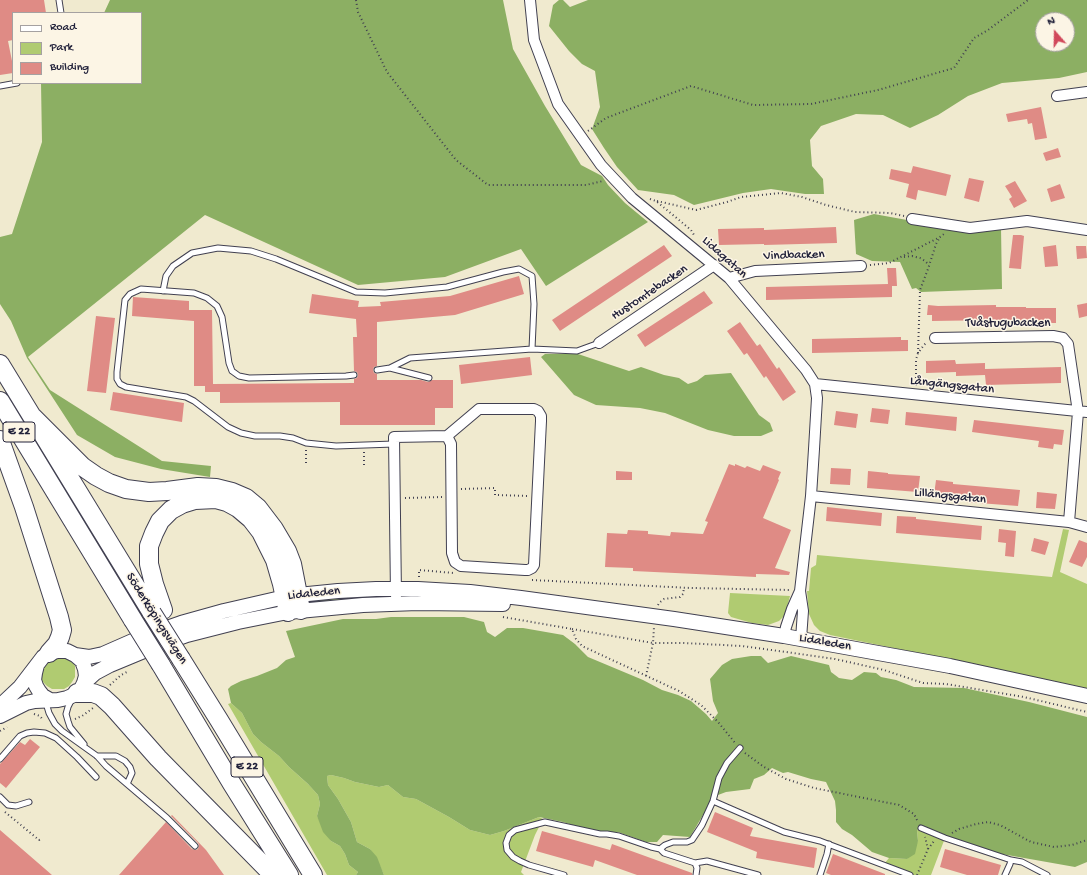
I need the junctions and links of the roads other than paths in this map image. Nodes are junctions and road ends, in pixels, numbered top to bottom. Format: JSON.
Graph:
{"nodes":[{"id":1,"x":59,"y":0,"type":"edge"},
{"id":2,"x":530,"y":0,"type":"edge"},
{"id":3,"x":61,"y":12,"type":"edge"},
{"id":4,"x":12,"y":84,"type":"edge"},
{"id":5,"x":0,"y":86,"type":"edge"},
{"id":6,"x":1087,"y":92,"type":"edge"},
{"id":7,"x":1057,"y":96,"type":"dead end"},
{"id":8,"x":912,"y":219,"type":"road end"},
{"id":9,"x":1087,"y":230,"type":"edge"},
{"id":10,"x":714,"y":265,"type":"junction"},
{"id":11,"x":861,"y":266,"type":"road end"},
{"id":12,"x":729,"y":278,"type":"junction"},
{"id":13,"x":163,"y":291,"type":"junction"},
{"id":14,"x":935,"y":338,"type":"road end"},
{"id":15,"x":599,"y":343,"type":"joint"},
{"id":16,"x":532,"y":349,"type":"junction"},
{"id":17,"x":0,"y":364,"type":"edge"},
{"id":18,"x":390,"y":368,"type":"junction"},
{"id":19,"x":377,"y":370,"type":"dead end"},
{"id":20,"x":354,"y":374,"type":"dead end"},
{"id":21,"x":429,"y":378,"type":"dead end"},
{"id":22,"x":815,"y":384,"type":"junction"},
{"id":23,"x":0,"y":401,"type":"edge"},
{"id":24,"x":1082,"y":412,"type":"edge"},
{"id":25,"x":33,"y":417,"type":"junction"},
{"id":26,"x":447,"y":436,"type":"junction"},
{"id":27,"x":0,"y":440,"type":"edge"},
{"id":28,"x":394,"y":444,"type":"junction"},
{"id":29,"x":811,"y":496,"type":"junction"},
{"id":30,"x":1069,"y":522,"type":"junction"},
{"id":31,"x":1087,"y":527,"type":"edge"},
{"id":32,"x":396,"y":589,"type":"junction"},
{"id":33,"x":797,"y":590,"type":"junction"},
{"id":34,"x":293,"y":604,"type":"junction"},
{"id":35,"x":396,"y":604,"type":"junction"},
{"id":36,"x":561,"y":604,"type":"junction"},
{"id":37,"x":158,"y":611,"type":"junction"},
{"id":38,"x":784,"y":636,"type":"junction"},
{"id":39,"x":801,"y":639,"type":"junction"},
{"id":40,"x":75,"y":655,"type":"junction"},
{"id":41,"x":43,"y":659,"type":"junction"},
{"id":42,"x":78,"y":690,"type":"junction"},
{"id":43,"x":1087,"y":696,"type":"edge"},
{"id":44,"x":46,"y":699,"type":"junction"},
{"id":45,"x":0,"y":706,"type":"edge"},
{"id":46,"x":0,"y":716,"type":"edge"},
{"id":47,"x":740,"y":748,"type":"road end"},
{"id":48,"x":89,"y":749,"type":"junction"},
{"id":49,"x":97,"y":756,"type":"junction"},
{"id":50,"x":0,"y":759,"type":"edge"},
{"id":51,"x":96,"y":777,"type":"dead end"},
{"id":52,"x":127,"y":784,"type":"junction"},
{"id":53,"x":0,"y":797,"type":"edge"},
{"id":54,"x":713,"y":801,"type":"junction"},
{"id":55,"x":29,"y":802,"type":"dead end"},
{"id":56,"x":921,"y":828,"type":"road end"},
{"id":57,"x":829,"y":844,"type":"junction"},
{"id":58,"x":195,"y":846,"type":"dead end"},
{"id":59,"x":660,"y":848,"type":"junction"},
{"id":60,"x":1011,"y":860,"type":"junction"},
{"id":61,"x":695,"y":862,"type":"junction"},
{"id":62,"x":272,"y":875,"type":"edge"},
{"id":63,"x":288,"y":875,"type":"edge"},
{"id":64,"x":312,"y":875,"type":"edge"},
{"id":65,"x":564,"y":875,"type":"edge"},
{"id":66,"x":696,"y":875,"type":"edge"},
{"id":67,"x":758,"y":875,"type":"edge"},
{"id":68,"x":820,"y":875,"type":"edge"},
{"id":69,"x":910,"y":875,"type":"edge"},
{"id":70,"x":1005,"y":875,"type":"edge"},
{"id":71,"x":1047,"y":875,"type":"edge"}],
"edges":[{"from":1,"to":3,"type":"lane"},
{"from":2,"to":10,"type":"street","name":"Lidagatan"},
{"from":4,"to":5,"type":"lane"},
{"from":6,"to":7,"type":"street"},
{"from":8,"to":9,"type":"street"},
{"from":10,"to":12,"type":"street","name":"Lidagatan"},
{"from":10,"to":15,"type":"street","name":"Hustomtebacken"},
{"from":11,"to":12,"type":"street","name":"Vindbacken"},
{"from":12,"to":22,"type":"street","name":"Lidagatan"},
{"from":13,"to":16,"type":"lane"},
{"from":13,"to":20,"type":"lane"},
{"from":13,"to":28,"type":"lane"},
{"from":14,"to":24,"type":"street","name":"Tvåstugubacken"},
{"from":15,"to":16,"type":"lane"},
{"from":16,"to":18,"type":"lane"},
{"from":17,"to":25,"type":"highway","name":"Söderköpingsvägen","number":"E 22"},
{"from":18,"to":19,"type":"lane"},
{"from":18,"to":21,"type":"lane"},
{"from":22,"to":24,"type":"street","name":"Långängsgatan"},
{"from":22,"to":29,"type":"street","name":"Lidagatan"},
{"from":23,"to":63,"type":"highway","name":"Söderköpingsvägen","number":"E 22","bridge":true},
{"from":24,"to":30,"type":"street","name":"Tvåstugubacken"},
{"from":25,"to":34,"type":"highway"},
{"from":25,"to":37,"type":"highway","name":"Söderköpingsvägen","number":"E 22"},
{"from":26,"to":26,"type":"street"},
{"from":26,"to":28,"type":"street"},
{"from":27,"to":41,"type":"highway"},
{"from":28,"to":32,"type":"street"},
{"from":29,"to":30,"type":"street","name":"Lillängsgatan"},
{"from":29,"to":33,"type":"street","name":"Lidagatan"},
{"from":30,"to":31,"type":"street","name":"Lillängsgatan"},
{"from":32,"to":34,"type":"street","name":"Lidaleden"},
{"from":32,"to":35,"type":"street"},
{"from":32,"to":36,"type":"street","name":"Lidaleden"},
{"from":33,"to":38,"type":"street","name":"Lidagatan"},
{"from":33,"to":39,"type":"street","name":"Lidagatan"},
{"from":34,"to":35,"type":"street","name":"Lidaleden"},
{"from":34,"to":37,"type":"highway"},
{"from":34,"to":40,"type":"street","name":"Lidaleden"},
{"from":34,"to":42,"type":"street","name":"Lidaleden"},
{"from":35,"to":36,"type":"street","name":"Lidaleden"},
{"from":36,"to":38,"type":"street","name":"Lidaleden"},
{"from":37,"to":64,"type":"highway","name":"Söderköpingsvägen","number":"E 22","bridge":true},
{"from":38,"to":39,"type":"street","name":"Lidaleden"},
{"from":39,"to":43,"type":"street","name":"Lidaleden"},
{"from":40,"to":41,"type":"street"},
{"from":40,"to":42,"type":"street"},
{"from":41,"to":44,"type":"street"},
{"from":41,"to":45,"type":"street"},
{"from":42,"to":44,"type":"street"},
{"from":42,"to":48,"type":"lane"},
{"from":42,"to":62,"type":"highway"},
{"from":44,"to":46,"type":"street"},
{"from":44,"to":48,"type":"lane"},
{"from":47,"to":54,"type":"lane"},
{"from":48,"to":49,"type":"lane"},
{"from":49,"to":52,"type":"lane"},
{"from":49,"to":52,"type":"lane"},
{"from":50,"to":51,"type":"lane"},
{"from":52,"to":58,"type":"lane"},
{"from":53,"to":55,"type":"lane"},
{"from":54,"to":57,"type":"lane"},
{"from":54,"to":59,"type":"lane"},
{"from":56,"to":60,"type":"lane"},
{"from":57,"to":68,"type":"lane"},
{"from":57,"to":69,"type":"lane"},
{"from":59,"to":61,"type":"lane"},
{"from":59,"to":65,"type":"lane"},
{"from":60,"to":70,"type":"lane"},
{"from":60,"to":71,"type":"lane"},
{"from":61,"to":66,"type":"lane"},
{"from":61,"to":67,"type":"lane"}]}
